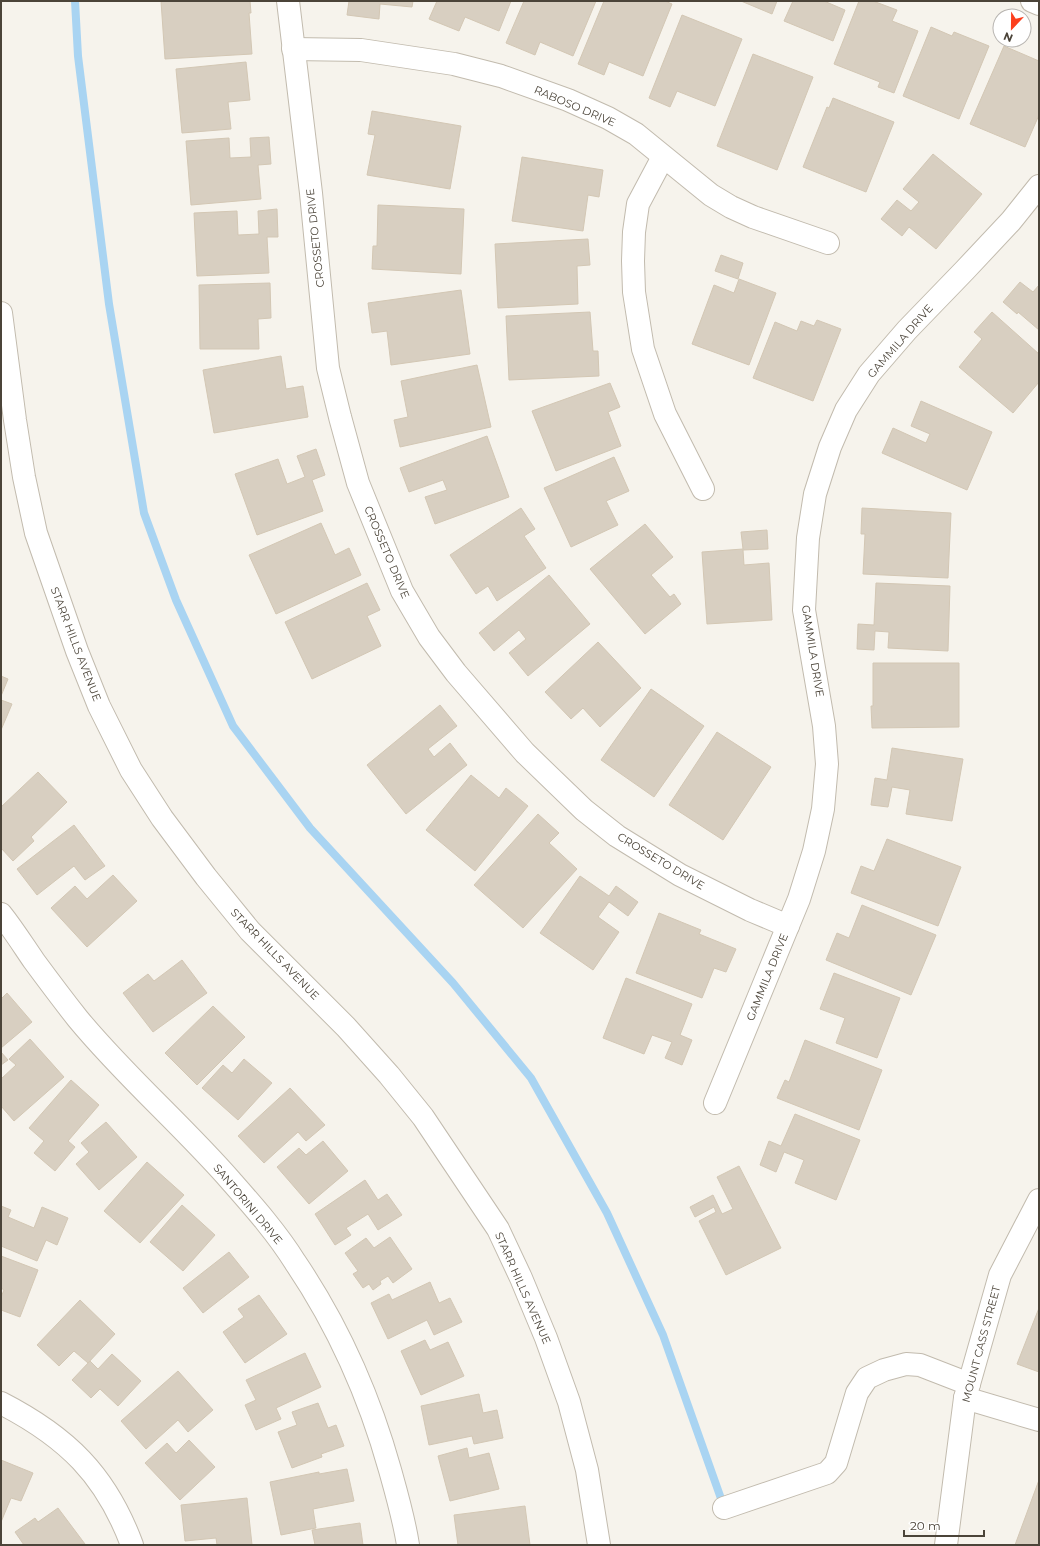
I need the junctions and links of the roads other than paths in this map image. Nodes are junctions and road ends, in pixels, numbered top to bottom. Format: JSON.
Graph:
{"nodes":[{"id":1,"x":288,"y":1,"type":"edge"},
{"id":2,"x":1032,"y":1,"type":"edge"},
{"id":3,"x":1039,"y":4,"type":"edge"},
{"id":4,"x":293,"y":49,"type":"junction"},
{"id":5,"x":663,"y":157,"type":"junction"},
{"id":6,"x":1039,"y":186,"type":"edge"},
{"id":7,"x":828,"y":242,"type":"dead end"},
{"id":8,"x":1,"y":313,"type":"edge"},
{"id":9,"x":703,"y":489,"type":"dead end"},
{"id":10,"x":1,"y":914,"type":"edge"},
{"id":11,"x":788,"y":926,"type":"junction"},
{"id":12,"x":715,"y":1104,"type":"dead end"},
{"id":13,"x":1039,"y":1200,"type":"edge"},
{"id":14,"x":967,"y":1391,"type":"junction"},
{"id":15,"x":1,"y":1403,"type":"edge"},
{"id":16,"x":1039,"y":1420,"type":"edge"},
{"id":17,"x":724,"y":1508,"type":"dead end"},
{"id":18,"x":132,"y":1545,"type":"edge"},
{"id":19,"x":408,"y":1545,"type":"edge"},
{"id":20,"x":599,"y":1545,"type":"edge"},
{"id":21,"x":946,"y":1545,"type":"edge"}],
"edges":[{"from":1,"to":4,"type":"street","name":"CROSSETO DRIVE"},
{"from":2,"to":3,"type":"street"},
{"from":4,"to":5,"type":"street","name":"RABOSO DRIVE"},
{"from":4,"to":11,"type":"street","name":"CROSSETO DRIVE"},
{"from":5,"to":7,"type":"street","name":"RABOSO DRIVE"},
{"from":5,"to":9,"type":"street"},
{"from":6,"to":11,"type":"street","name":"GAMMILA DRIVE"},
{"from":8,"to":20,"type":"street","name":"STARR HILLS AVENUE"},
{"from":10,"to":19,"type":"street","name":"SANTORINI DRIVE"},
{"from":11,"to":12,"type":"street","name":"GAMMILA DRIVE"},
{"from":13,"to":14,"type":"street","name":"MOUNT CASS STREET"},
{"from":14,"to":16,"type":"street"},
{"from":14,"to":17,"type":"street"},
{"from":14,"to":21,"type":"street","name":"MOUNT CASS STREET"},
{"from":15,"to":18,"type":"street"}]}
